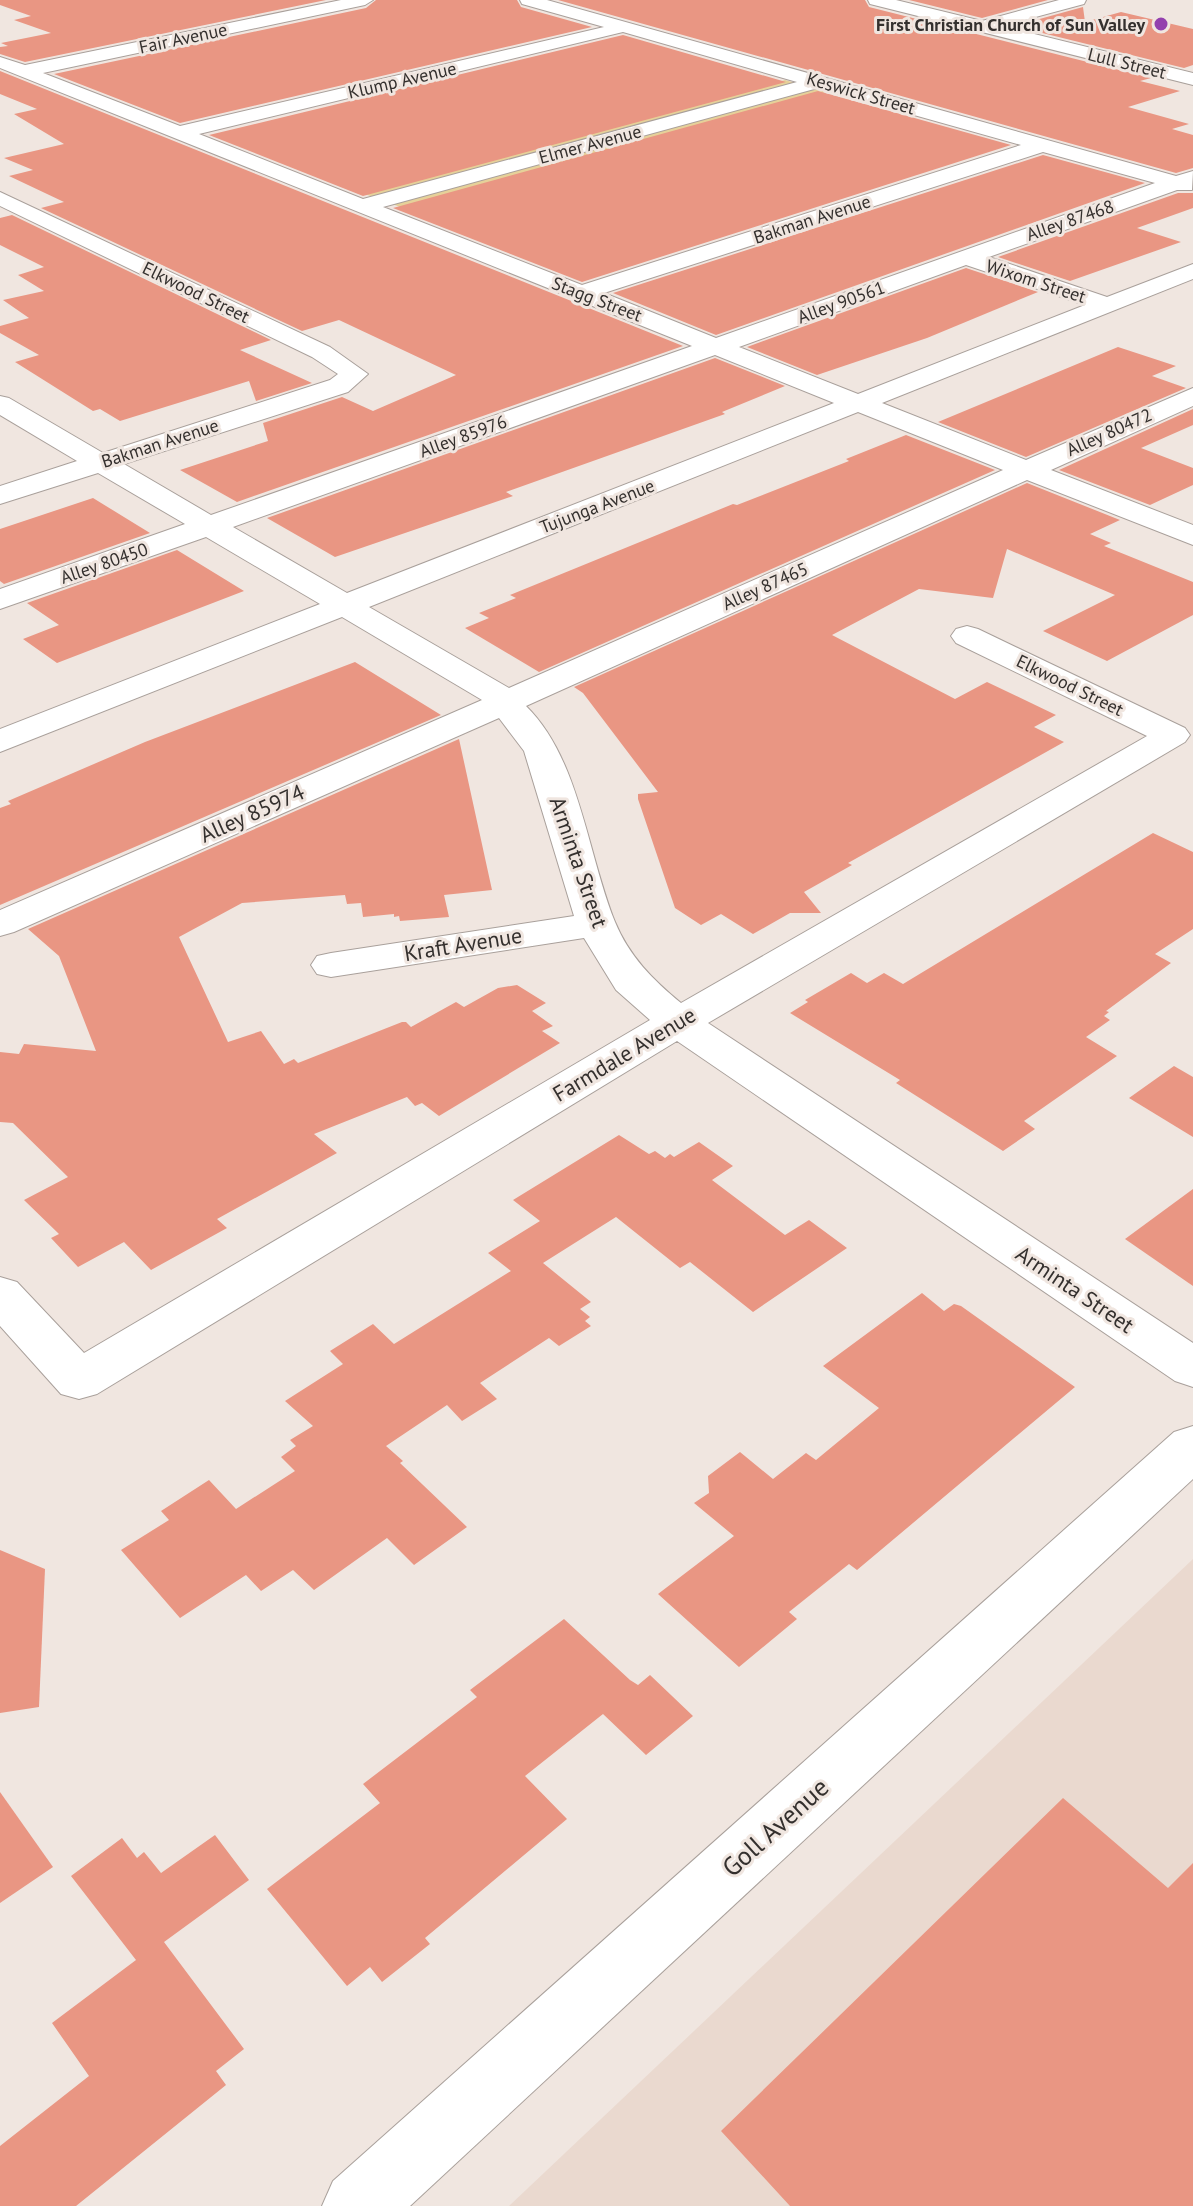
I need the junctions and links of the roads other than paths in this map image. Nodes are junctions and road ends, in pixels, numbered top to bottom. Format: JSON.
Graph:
{"nodes":[{"id":1,"x":365,"y":0,"type":"edge"},
{"id":2,"x":528,"y":0,"type":"edge"},
{"id":3,"x":876,"y":0,"type":"edge"},
{"id":4,"x":1078,"y":0,"type":"edge"},
{"id":5,"x":980,"y":26,"type":"junction"},
{"id":6,"x":627,"y":27,"type":"junction"},
{"id":7,"x":0,"y":62,"type":"edge"},
{"id":8,"x":12,"y":74,"type":"edge"},
{"id":9,"x":1193,"y":79,"type":"edge"},
{"id":10,"x":820,"y":82,"type":"junction"},
{"id":11,"x":177,"y":133,"type":"junction"},
{"id":12,"x":1043,"y":145,"type":"junction"},
{"id":13,"x":1187,"y":183,"type":"edge"},
{"id":14,"x":0,"y":198,"type":"edge"},
{"id":15,"x":361,"y":206,"type":"junction"},
{"id":16,"x":965,"y":257,"type":"junction"},
{"id":17,"x":1193,"y":271,"type":"edge"},
{"id":18,"x":581,"y":293,"type":"junction"},
{"id":19,"x":1108,"y":305,"type":"junction"},
{"id":20,"x":717,"y":346,"type":"junction"},
{"id":21,"x":321,"y":392,"type":"joint"},
{"id":22,"x":1193,"y":396,"type":"edge"},
{"id":23,"x":0,"y":404,"type":"edge"},
{"id":24,"x":860,"y":404,"type":"junction"},
{"id":25,"x":100,"y":462,"type":"junction"},
{"id":26,"x":1026,"y":469,"type":"junction"},
{"id":27,"x":0,"y":495,"type":"edge"},
{"id":28,"x":209,"y":526,"type":"junction"},
{"id":29,"x":1193,"y":536,"type":"edge"},
{"id":30,"x":0,"y":600,"type":"edge"},
{"id":31,"x":343,"y":604,"type":"junction"},
{"id":32,"x":967,"y":636,"type":"dead end"},
{"id":33,"x":504,"y":703,"type":"junction"},
{"id":34,"x":1173,"y":735,"type":"joint"},
{"id":35,"x":0,"y":741,"type":"edge"},
{"id":36,"x":0,"y":924,"type":"edge"},
{"id":37,"x":596,"y":924,"type":"junction"},
{"id":38,"x":331,"y":965,"type":"dead end"},
{"id":39,"x":678,"y":1022,"type":"junction"},
{"id":40,"x":0,"y":1295,"type":"edge"},
{"id":41,"x":1193,"y":1368,"type":"edge"},
{"id":42,"x":1193,"y":1447,"type":"edge"},
{"id":43,"x":358,"y":2206,"type":"edge"}],
"edges":[{"from":1,"to":8,"type":"street","name":"Fair Avenue"},
{"from":2,"to":6,"type":"street","name":"Keswick Street"},
{"from":3,"to":5,"type":"street","name":"Lull Street"},
{"from":4,"to":5,"type":"street"},
{"from":5,"to":9,"type":"street","name":"Lull Street"},
{"from":6,"to":10,"type":"street","name":"Keswick Street"},
{"from":6,"to":11,"type":"street","name":"Klump Avenue"},
{"from":7,"to":8,"type":"street","name":"Stagg Street"},
{"from":8,"to":11,"type":"street","name":"Stagg Street"},
{"from":10,"to":12,"type":"street","name":"Keswick Street"},
{"from":10,"to":15,"type":"street","name":"Elmer Avenue"},
{"from":11,"to":15,"type":"street","name":"Stagg Street"},
{"from":12,"to":13,"type":"street","name":"Keswick Street"},
{"from":12,"to":18,"type":"street","name":"Bakman Avenue"},
{"from":13,"to":16,"type":"street","name":"Alley 87468"},
{"from":14,"to":21,"type":"street","name":"Elkwood Street"},
{"from":15,"to":18,"type":"street","name":"Stagg Street"},
{"from":16,"to":19,"type":"street","name":"Wixom Street"},
{"from":16,"to":20,"type":"street","name":"Alley 90561"},
{"from":17,"to":19,"type":"street","name":"Tujunga Avenue"},
{"from":18,"to":20,"type":"street","name":"Stagg Street"},
{"from":19,"to":24,"type":"street","name":"Tujunga Avenue"},
{"from":20,"to":24,"type":"street","name":"Stagg Street"},
{"from":20,"to":28,"type":"street","name":"Alley 85976"},
{"from":21,"to":25,"type":"street","name":"Bakman Avenue"},
{"from":22,"to":26,"type":"street","name":"Alley 80472"},
{"from":23,"to":25,"type":"street","name":"Arminta Street"},
{"from":24,"to":26,"type":"street","name":"Stagg Street"},
{"from":24,"to":31,"type":"street","name":"Tujunga Avenue"},
{"from":25,"to":27,"type":"street","name":"Bakman Avenue"},
{"from":25,"to":28,"type":"street","name":"Arminta Street"},
{"from":26,"to":29,"type":"street","name":"Stagg Street"},
{"from":26,"to":33,"type":"street","name":"Alley 87465"},
{"from":28,"to":30,"type":"street","name":"Alley 80450"},
{"from":28,"to":31,"type":"street","name":"Arminta Street"},
{"from":31,"to":33,"type":"street","name":"Arminta Street"},
{"from":31,"to":35,"type":"street","name":"Tujunga Avenue"},
{"from":32,"to":34,"type":"street","name":"Elkwood Street"},
{"from":33,"to":36,"type":"street","name":"Alley 85974"},
{"from":33,"to":37,"type":"street","name":"Arminta Street"},
{"from":34,"to":39,"type":"street","name":"Farmdale Avenue"},
{"from":37,"to":38,"type":"street","name":"Kraft Avenue"},
{"from":37,"to":39,"type":"street","name":"Arminta Street"},
{"from":39,"to":40,"type":"street","name":"Farmdale Avenue"},
{"from":39,"to":41,"type":"street","name":"Arminta Street"},
{"from":42,"to":43,"type":"street","name":"Goll Avenue"}]}
